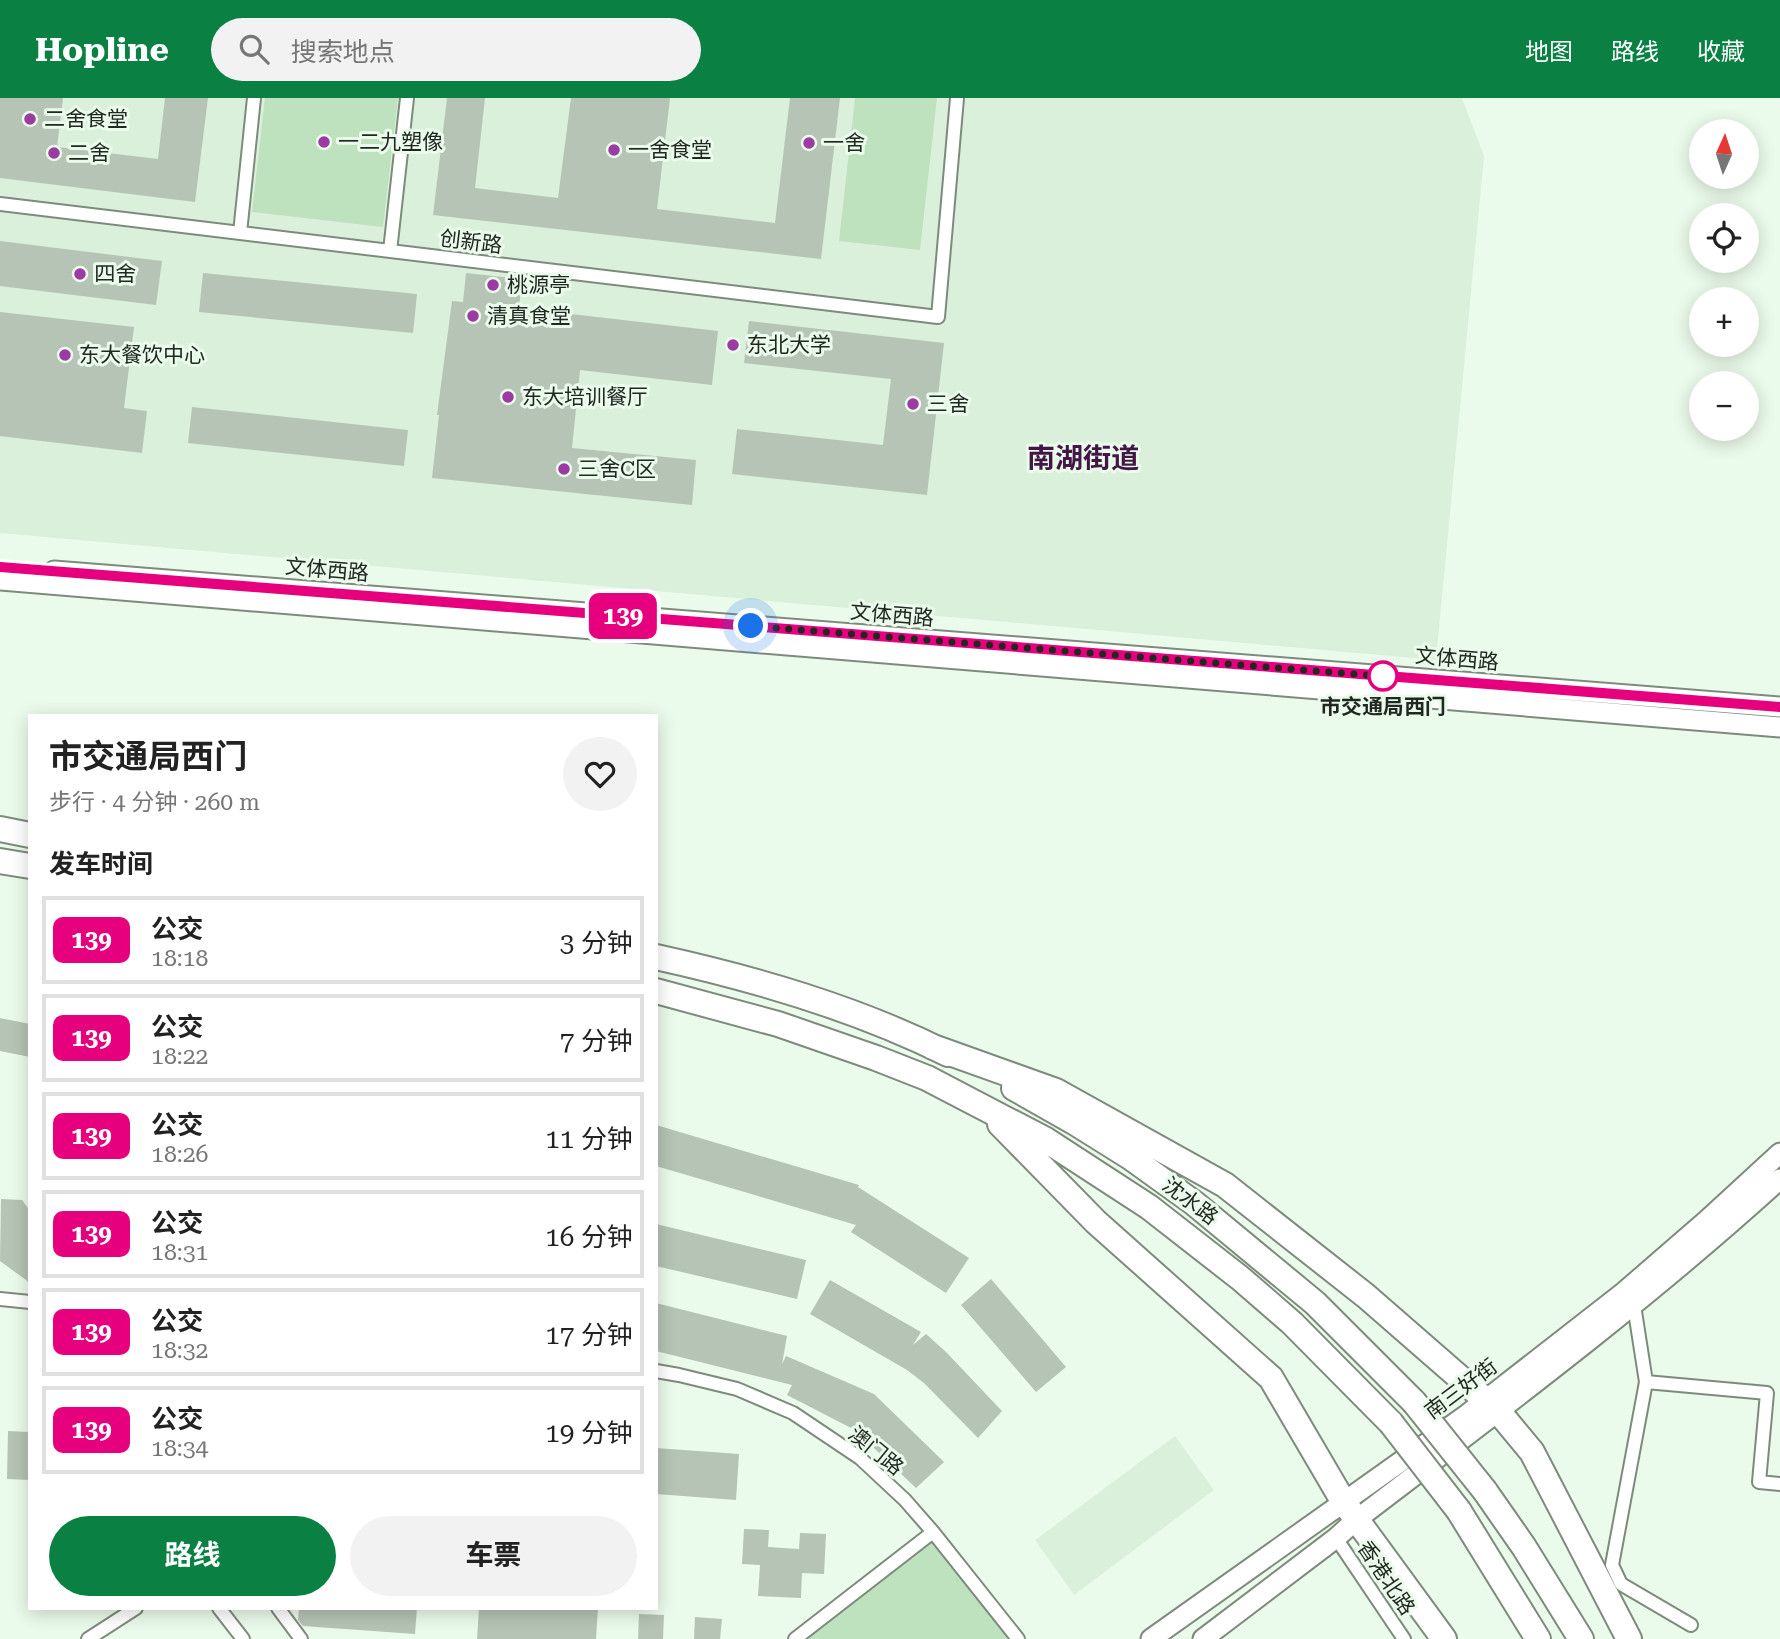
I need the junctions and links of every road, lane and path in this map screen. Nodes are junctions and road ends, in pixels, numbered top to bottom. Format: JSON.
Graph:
{"nodes":[{"id":1,"x":254,"y":98,"type":"edge"},
{"id":2,"x":407,"y":98,"type":"edge"},
{"id":3,"x":957,"y":98,"type":"edge"},
{"id":4,"x":0,"y":204,"type":"edge"},
{"id":5,"x":240,"y":233,"type":"junction"},
{"id":6,"x":390,"y":251,"type":"junction"},
{"id":7,"x":0,"y":567,"type":"edge"},
{"id":8,"x":0,"y":580,"type":"edge"},
{"id":9,"x":1780,"y":707,"type":"edge"},
{"id":10,"x":1780,"y":727,"type":"edge"},
{"id":11,"x":0,"y":829,"type":"edge"},
{"id":12,"x":28,"y":835,"type":"edge"},
{"id":13,"x":0,"y":861,"type":"edge"},
{"id":14,"x":28,"y":866,"type":"edge"},
{"id":15,"x":658,"y":958,"type":"edge"},
{"id":16,"x":658,"y":992,"type":"edge"},
{"id":17,"x":933,"y":1047,"type":"junction"},
{"id":18,"x":982,"y":1107,"type":"junction"},
{"id":19,"x":1780,"y":1153,"type":"edge"},
{"id":20,"x":1780,"y":1179,"type":"edge"},
{"id":21,"x":0,"y":1299,"type":"edge"},
{"id":22,"x":28,"y":1302,"type":"edge"},
{"id":23,"x":1634,"y":1305,"type":"junction"},
{"id":24,"x":658,"y":1371,"type":"edge"},
{"id":25,"x":1646,"y":1381,"type":"junction"},
{"id":26,"x":1491,"y":1406,"type":"junction"},
{"id":27,"x":1780,"y":1484,"type":"edge"},
{"id":28,"x":1350,"y":1511,"type":"junction"},
{"id":29,"x":933,"y":1532,"type":"junction"},
{"id":30,"x":1336,"y":1538,"type":"junction"},
{"id":31,"x":133,"y":1610,"type":"edge"},
{"id":32,"x":221,"y":1610,"type":"edge"},
{"id":33,"x":279,"y":1610,"type":"edge"},
{"id":34,"x":1691,"y":1625,"type":"dead end"},
{"id":35,"x":88,"y":1639,"type":"edge"},
{"id":36,"x":243,"y":1639,"type":"edge"},
{"id":37,"x":301,"y":1639,"type":"edge"},
{"id":38,"x":795,"y":1639,"type":"edge"},
{"id":39,"x":1018,"y":1639,"type":"edge"},
{"id":40,"x":1151,"y":1639,"type":"edge"},
{"id":41,"x":1203,"y":1639,"type":"edge"},
{"id":42,"x":1404,"y":1639,"type":"edge"},
{"id":43,"x":1444,"y":1639,"type":"edge"},
{"id":44,"x":1538,"y":1639,"type":"edge"},
{"id":45,"x":1581,"y":1639,"type":"edge"},
{"id":46,"x":1629,"y":1639,"type":"edge"}],
"edges":[{"from":1,"to":5,"type":"street"},
{"from":2,"to":6,"type":"street"},
{"from":3,"to":6,"type":"street","name":"创新路"},
{"from":4,"to":5,"type":"street","name":"创新路"},
{"from":5,"to":6,"type":"street","name":"创新路"},
{"from":7,"to":9,"type":"street","name":"文体西路"},
{"from":8,"to":10,"type":"street","name":"文体西路"},
{"from":11,"to":12,"type":"highway"},
{"from":13,"to":14,"type":"highway"},
{"from":15,"to":17,"type":"highway","name":"沈水路"},
{"from":16,"to":18,"type":"highway","name":"沈水路"},
{"from":17,"to":26,"type":"highway"},
{"from":17,"to":45,"type":"highway","name":"沈水路","bridge":true},
{"from":18,"to":28,"type":"highway"},
{"from":18,"to":44,"type":"highway","name":"沈水路","bridge":true},
{"from":19,"to":26,"type":"street","name":"南三好街"},
{"from":20,"to":23,"type":"street"},
{"from":21,"to":22,"type":"street"},
{"from":23,"to":25,"type":"street"},
{"from":23,"to":26,"type":"street"},
{"from":24,"to":29,"type":"street","name":"澳门路"},
{"from":25,"to":27,"type":"street"},
{"from":25,"to":34,"type":"street"},
{"from":26,"to":28,"type":"street"},
{"from":26,"to":46,"type":"highway"},
{"from":28,"to":30,"type":"street"},
{"from":28,"to":40,"type":"street"},
{"from":28,"to":43,"type":"highway"},
{"from":29,"to":38,"type":"street"},
{"from":29,"to":39,"type":"street","name":"澳门路"},
{"from":30,"to":41,"type":"street"},
{"from":30,"to":42,"type":"street","name":"香港北路"},
{"from":31,"to":35,"type":"street"},
{"from":32,"to":36,"type":"street"},
{"from":33,"to":37,"type":"street"}]}
